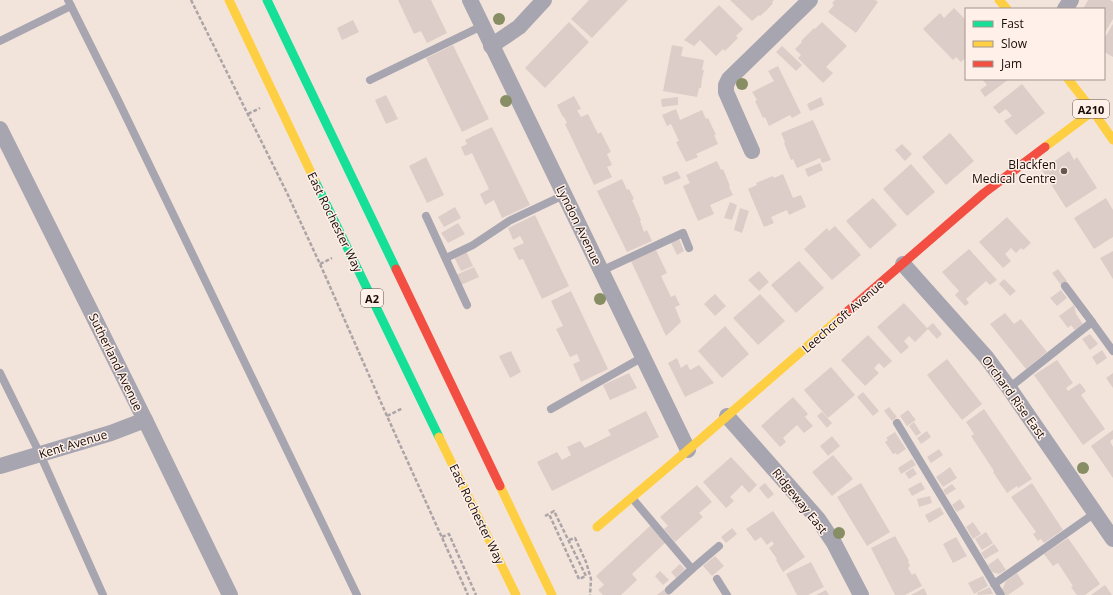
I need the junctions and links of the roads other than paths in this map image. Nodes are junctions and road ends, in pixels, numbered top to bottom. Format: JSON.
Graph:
{"nodes":[{"id":1,"x":229,"y":0,"type":"edge"},
{"id":2,"x":267,"y":0,"type":"edge"},
{"id":3,"x":470,"y":0,"type":"edge"},
{"id":4,"x":544,"y":0,"type":"edge"},
{"id":5,"x":810,"y":0,"type":"edge"},
{"id":6,"x":999,"y":0,"type":"edge"},
{"id":7,"x":69,"y":3,"type":"edge"},
{"id":8,"x":1006,"y":8,"type":"edge"},
{"id":9,"x":482,"y":26,"type":"junction"},
{"id":10,"x":0,"y":41,"type":"edge"},
{"id":11,"x":491,"y":46,"type":"junction"},
{"id":12,"x":370,"y":80,"type":"dead end"},
{"id":13,"x":1069,"y":80,"type":"edge"},
{"id":14,"x":1093,"y":111,"type":"junction"},
{"id":15,"x":0,"y":129,"type":"edge"},
{"id":16,"x":1112,"y":133,"type":"edge"},
{"id":17,"x":752,"y":151,"type":"dead end"},
{"id":18,"x":564,"y":194,"type":"junction"},
{"id":19,"x":426,"y":216,"type":"dead end"},
{"id":20,"x":690,"y":248,"type":"dead end"},
{"id":21,"x":446,"y":258,"type":"junction"},
{"id":22,"x":903,"y":264,"type":"junction"},
{"id":23,"x":601,"y":272,"type":"junction"},
{"id":24,"x":1065,"y":286,"type":"dead end"},
{"id":25,"x":467,"y":305,"type":"dead end"},
{"id":26,"x":1092,"y":322,"type":"junction"},
{"id":27,"x":1113,"y":351,"type":"edge"},
{"id":28,"x":643,"y":357,"type":"junction"},
{"id":29,"x":0,"y":372,"type":"edge"},
{"id":30,"x":1009,"y":388,"type":"junction"},
{"id":31,"x":551,"y":409,"type":"dead end"},
{"id":32,"x":727,"y":416,"type":"junction"},
{"id":33,"x":145,"y":420,"type":"junction"},
{"id":34,"x":897,"y":423,"type":"dead end"},
{"id":35,"x":688,"y":450,"type":"junction"},
{"id":36,"x":40,"y":454,"type":"junction"},
{"id":37,"x":0,"y":466,"type":"edge"},
{"id":38,"x":632,"y":498,"type":"junction"},
{"id":39,"x":1095,"y":513,"type":"junction"},
{"id":40,"x":597,"y":527,"type":"dead end"},
{"id":41,"x":1113,"y":539,"type":"edge"},
{"id":42,"x":719,"y":546,"type":"dead end"},
{"id":43,"x":692,"y":570,"type":"junction"},
{"id":44,"x":717,"y":579,"type":"dead end"},
{"id":45,"x":994,"y":584,"type":"junction"},
{"id":46,"x":669,"y":590,"type":"dead end"},
{"id":47,"x":103,"y":595,"type":"edge"},
{"id":48,"x":230,"y":595,"type":"edge"},
{"id":49,"x":357,"y":595,"type":"edge"},
{"id":50,"x":516,"y":595,"type":"edge"},
{"id":51,"x":552,"y":595,"type":"edge"},
{"id":52,"x":726,"y":595,"type":"edge"},
{"id":53,"x":861,"y":595,"type":"edge"},
{"id":54,"x":1000,"y":595,"type":"edge"}],
"edges":[{"from":1,"to":50,"type":"main road","name":"East Rochester Way","number":"A2"},
{"from":2,"to":51,"type":"main road"},
{"from":3,"to":9,"type":"street","name":"Lyndon Avenue"},
{"from":4,"to":11,"type":"street"},
{"from":5,"to":17,"type":"street"},
{"from":6,"to":8,"type":"main road"},
{"from":7,"to":10,"type":"lane"},
{"from":7,"to":49,"type":"lane"},
{"from":9,"to":11,"type":"street","name":"Lyndon Avenue"},
{"from":9,"to":12,"type":"lane"},
{"from":11,"to":18,"type":"street","name":"Lyndon Avenue"},
{"from":13,"to":14,"type":"main road","number":"A210"},
{"from":14,"to":16,"type":"main road","number":"A210"},
{"from":14,"to":22,"type":"main road","name":"Leechcroft Avenue"},
{"from":15,"to":33,"type":"street","name":"Sutherland Avenue"},
{"from":18,"to":21,"type":"lane"},
{"from":18,"to":23,"type":"street","name":"Lyndon Avenue"},
{"from":19,"to":21,"type":"lane"},
{"from":20,"to":23,"type":"lane"},
{"from":21,"to":25,"type":"lane"},
{"from":22,"to":30,"type":"street","name":"Orchard Rise East"},
{"from":22,"to":32,"type":"main road","name":"Leechcroft Avenue"},
{"from":23,"to":28,"type":"street","name":"Lyndon Avenue"},
{"from":24,"to":26,"type":"lane"},
{"from":26,"to":27,"type":"lane"},
{"from":26,"to":30,"type":"lane"},
{"from":28,"to":31,"type":"lane"},
{"from":28,"to":35,"type":"street","name":"Lyndon Avenue"},
{"from":29,"to":36,"type":"lane"},
{"from":30,"to":39,"type":"street","name":"Orchard Rise East"},
{"from":32,"to":35,"type":"main road","name":"Leechcroft Avenue"},
{"from":32,"to":53,"type":"street","name":"Ridgeway East"},
{"from":33,"to":36,"type":"street","name":"Kent Avenue"},
{"from":33,"to":48,"type":"street","name":"Sutherland Avenue"},
{"from":34,"to":45,"type":"lane"},
{"from":35,"to":38,"type":"main road","name":"Leechcroft Avenue"},
{"from":36,"to":37,"type":"street","name":"Kent Avenue"},
{"from":36,"to":47,"type":"lane"},
{"from":38,"to":40,"type":"main road","name":"Leechcroft Avenue"},
{"from":38,"to":43,"type":"lane"},
{"from":39,"to":41,"type":"street","name":"Orchard Rise East"},
{"from":39,"to":45,"type":"lane"},
{"from":42,"to":43,"type":"lane"},
{"from":43,"to":46,"type":"lane"},
{"from":44,"to":52,"type":"lane"},
{"from":45,"to":54,"type":"lane"}]}
